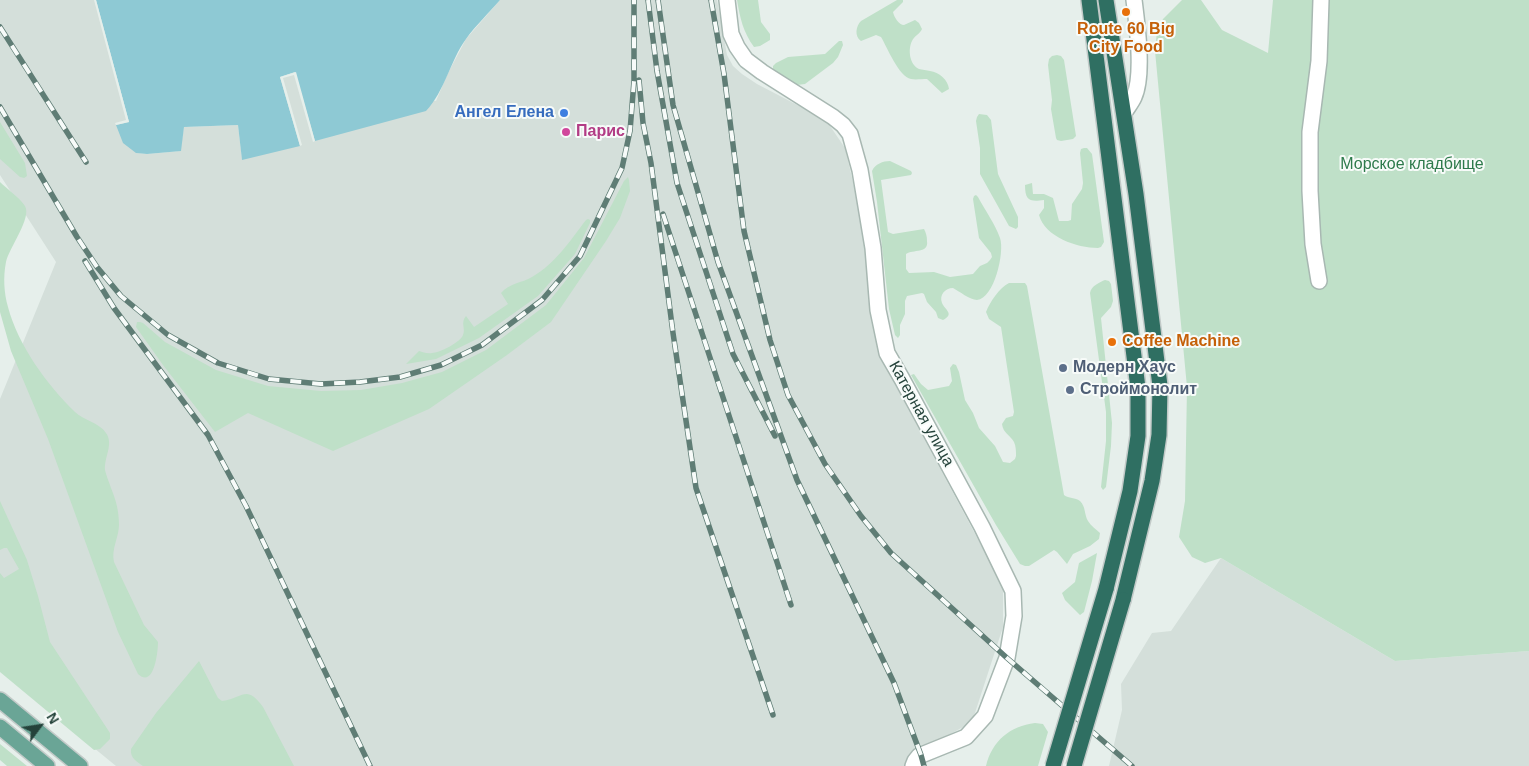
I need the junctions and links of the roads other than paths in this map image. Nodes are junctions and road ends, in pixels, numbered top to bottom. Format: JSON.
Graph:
{"nodes":[{"id":1,"x":727,"y":0,"type":"edge"},
{"id":2,"x":1089,"y":0,"type":"edge"},
{"id":3,"x":1106,"y":0,"type":"edge"},
{"id":4,"x":1134,"y":0,"type":"edge"},
{"id":5,"x":1321,"y":0,"type":"edge"},
{"id":6,"x":1124,"y":113,"type":"junction"},
{"id":7,"x":1319,"y":281,"type":"dead end"},
{"id":8,"x":0,"y":700,"type":"edge"},
{"id":9,"x":0,"y":727,"type":"edge"},
{"id":10,"x":47,"y":766,"type":"edge"},
{"id":11,"x":80,"y":766,"type":"edge"},
{"id":12,"x":914,"y":766,"type":"edge"},
{"id":13,"x":1053,"y":766,"type":"edge"},
{"id":14,"x":1074,"y":766,"type":"edge"}],
"edges":[{"from":1,"to":12,"type":"street","name":"Катерная улица"},
{"from":2,"to":13,"type":"highway","bridge":true},
{"from":3,"to":6,"type":"highway"},
{"from":4,"to":6,"type":"street"},
{"from":5,"to":7,"type":"street"},
{"from":6,"to":14,"type":"highway","bridge":true},
{"from":8,"to":11,"type":"main road"},
{"from":9,"to":10,"type":"main road"}]}
